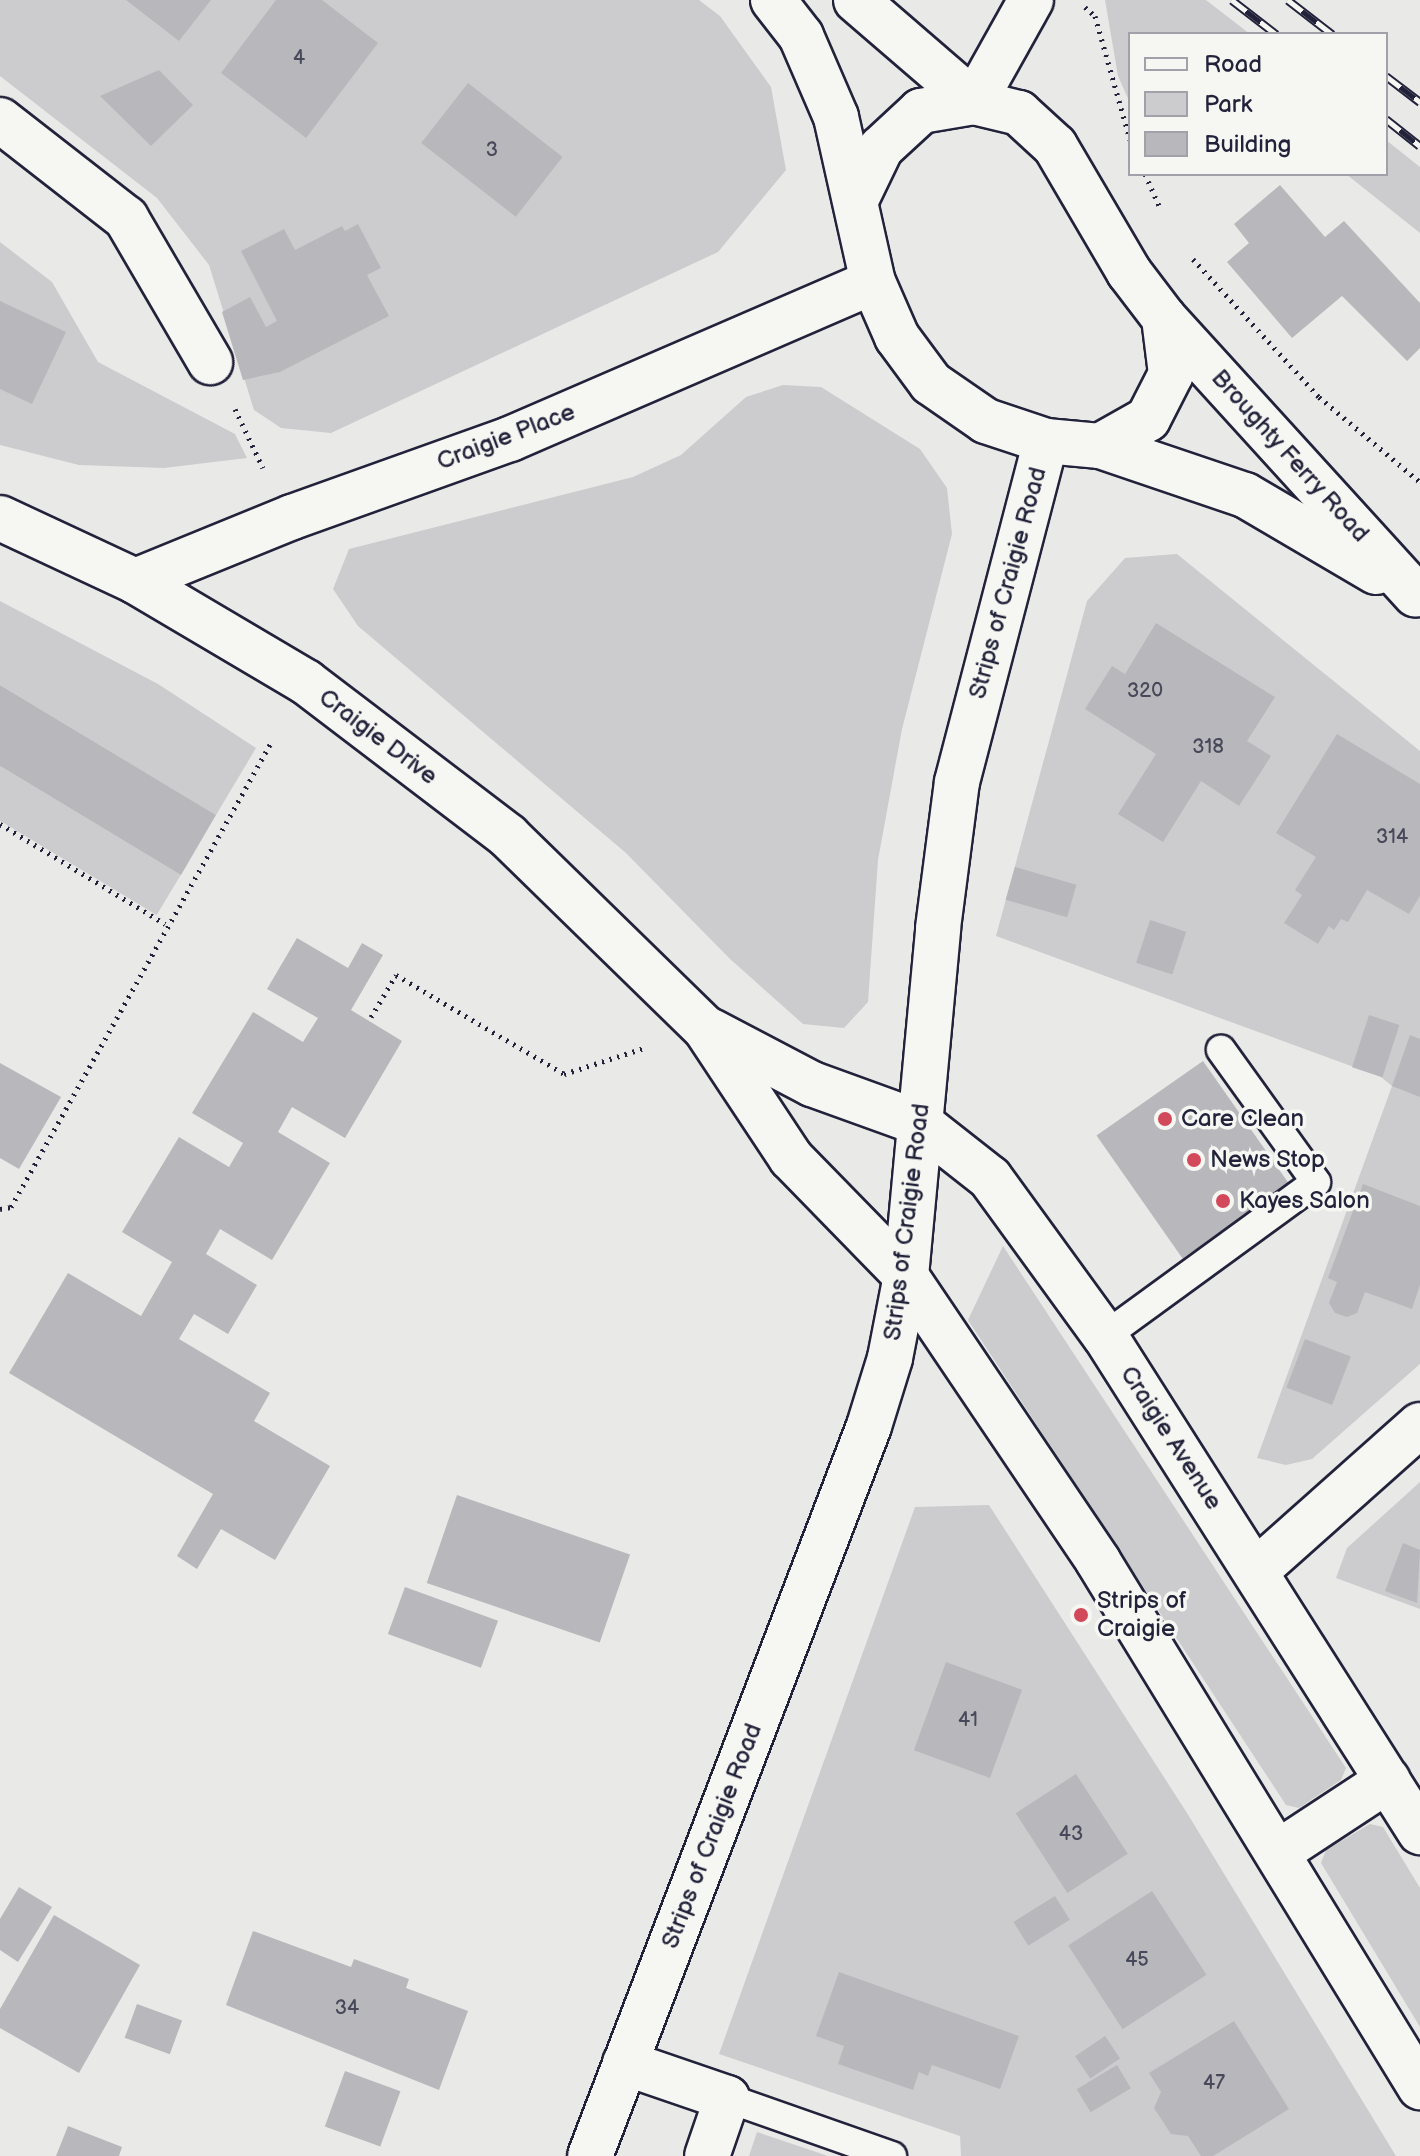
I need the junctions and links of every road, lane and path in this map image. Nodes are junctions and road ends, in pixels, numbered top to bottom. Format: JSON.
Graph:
{"nodes":[{"id":1,"x":773,"y":0,"type":"edge"},
{"id":2,"x":856,"y":0,"type":"edge"},
{"id":3,"x":1031,"y":0,"type":"edge"},
{"id":4,"x":1077,"y":0,"type":"edge"},
{"id":5,"x":974,"y":102,"type":"junction"},
{"id":6,"x":0,"y":120,"type":"edge"},
{"id":7,"x":1128,"y":133,"type":"edge"},
{"id":8,"x":1146,"y":176,"type":"edge"},
{"id":9,"x":856,"y":200,"type":"junction"},
{"id":10,"x":1166,"y":222,"type":"dead end"},
{"id":11,"x":1182,"y":246,"type":"dead end"},
{"id":12,"x":873,"y":282,"type":"junction"},
{"id":13,"x":1164,"y":318,"type":"junction"},
{"id":14,"x":210,"y":362,"type":"joint"},
{"id":15,"x":1046,"y":441,"type":"junction"},
{"id":16,"x":1100,"y":446,"type":"junction"},
{"id":17,"x":1420,"y":482,"type":"edge"},
{"id":18,"x":292,"y":517,"type":"junction"},
{"id":19,"x":0,"y":518,"type":"edge"},
{"id":20,"x":135,"y":581,"type":"junction"},
{"id":21,"x":1418,"y":597,"type":"edge"},
{"id":22,"x":272,"y":741,"type":"dead end"},
{"id":23,"x":0,"y":824,"type":"edge"},
{"id":24,"x":165,"y":924,"type":"junction"},
{"id":25,"x":371,"y":1017,"type":"dead end"},
{"id":26,"x":705,"y":1028,"type":"junction"},
{"id":27,"x":1221,"y":1050,"type":"dead end"},
{"id":28,"x":627,"y":1054,"type":"dead end"},
{"id":29,"x":920,"y":1123,"type":"junction"},
{"id":30,"x":0,"y":1209,"type":"edge"},
{"id":31,"x":906,"y":1276,"type":"junction"},
{"id":32,"x":1105,"y":1336,"type":"junction"},
{"id":33,"x":1420,"y":1425,"type":"edge"},
{"id":34,"x":1257,"y":1570,"type":"junction"},
{"id":35,"x":1388,"y":1780,"type":"junction"},
{"id":36,"x":1420,"y":1832,"type":"edge"},
{"id":37,"x":1280,"y":1851,"type":"junction"},
{"id":38,"x":625,"y":2063,"type":"junction"},
{"id":39,"x":1420,"y":2087,"type":"edge"},
{"id":40,"x":727,"y":2098,"type":"junction"},
{"id":41,"x":590,"y":2156,"type":"edge"},
{"id":42,"x":707,"y":2156,"type":"edge"},
{"id":43,"x":892,"y":2156,"type":"edge"}],
"edges":[{"from":1,"to":9,"type":"street","name":"Broughty Ferry Road"},
{"from":2,"to":5,"type":"street"},
{"from":3,"to":5,"type":"street"},
{"from":4,"to":7,"type":"path"},
{"from":5,"to":9,"type":"street"},
{"from":5,"to":13,"type":"street","name":"Broughty Ferry Road"},
{"from":6,"to":14,"type":"street"},
{"from":8,"to":10,"type":"path"},
{"from":9,"to":12,"type":"street","name":"Broughty Ferry Road"},
{"from":11,"to":17,"type":"path"},
{"from":12,"to":15,"type":"street","name":"Broughty Ferry Road"},
{"from":12,"to":18,"type":"street","name":"Craigie Place"},
{"from":13,"to":16,"type":"street"},
{"from":13,"to":21,"type":"street","name":"Broughty Ferry Road"},
{"from":14,"to":18,"type":"path"},
{"from":15,"to":16,"type":"street","name":"Broughty Ferry Road"},
{"from":15,"to":29,"type":"street","name":"Strips of Craigie Road"},
{"from":16,"to":21,"type":"street","name":"Broughty Ferry Road"},
{"from":18,"to":20,"type":"street","name":"Craigie Place"},
{"from":19,"to":20,"type":"street","name":"Craigie Drive"},
{"from":20,"to":26,"type":"street","name":"Craigie Drive"},
{"from":22,"to":24,"type":"path"},
{"from":23,"to":24,"type":"path"},
{"from":24,"to":30,"type":"path"},
{"from":25,"to":28,"type":"path"},
{"from":26,"to":29,"type":"street","name":"Craigie Drive"},
{"from":26,"to":31,"type":"street","name":"Craigie Drive"},
{"from":27,"to":32,"type":"lane"},
{"from":29,"to":31,"type":"street","name":"Strips of Craigie Road"},
{"from":29,"to":32,"type":"street","name":"Craigie Avenue"},
{"from":31,"to":37,"type":"street"},
{"from":31,"to":38,"type":"street","name":"Strips of Craigie Road"},
{"from":32,"to":34,"type":"street","name":"Craigie Avenue"},
{"from":33,"to":34,"type":"street"},
{"from":34,"to":35,"type":"street","name":"Craigie Avenue"},
{"from":35,"to":36,"type":"street","name":"Craigie Avenue"},
{"from":35,"to":37,"type":"street"},
{"from":37,"to":39,"type":"street"},
{"from":38,"to":40,"type":"street"},
{"from":38,"to":41,"type":"street","name":"Strips of Craigie Road"},
{"from":40,"to":42,"type":"street"},
{"from":40,"to":43,"type":"lane"}]}
